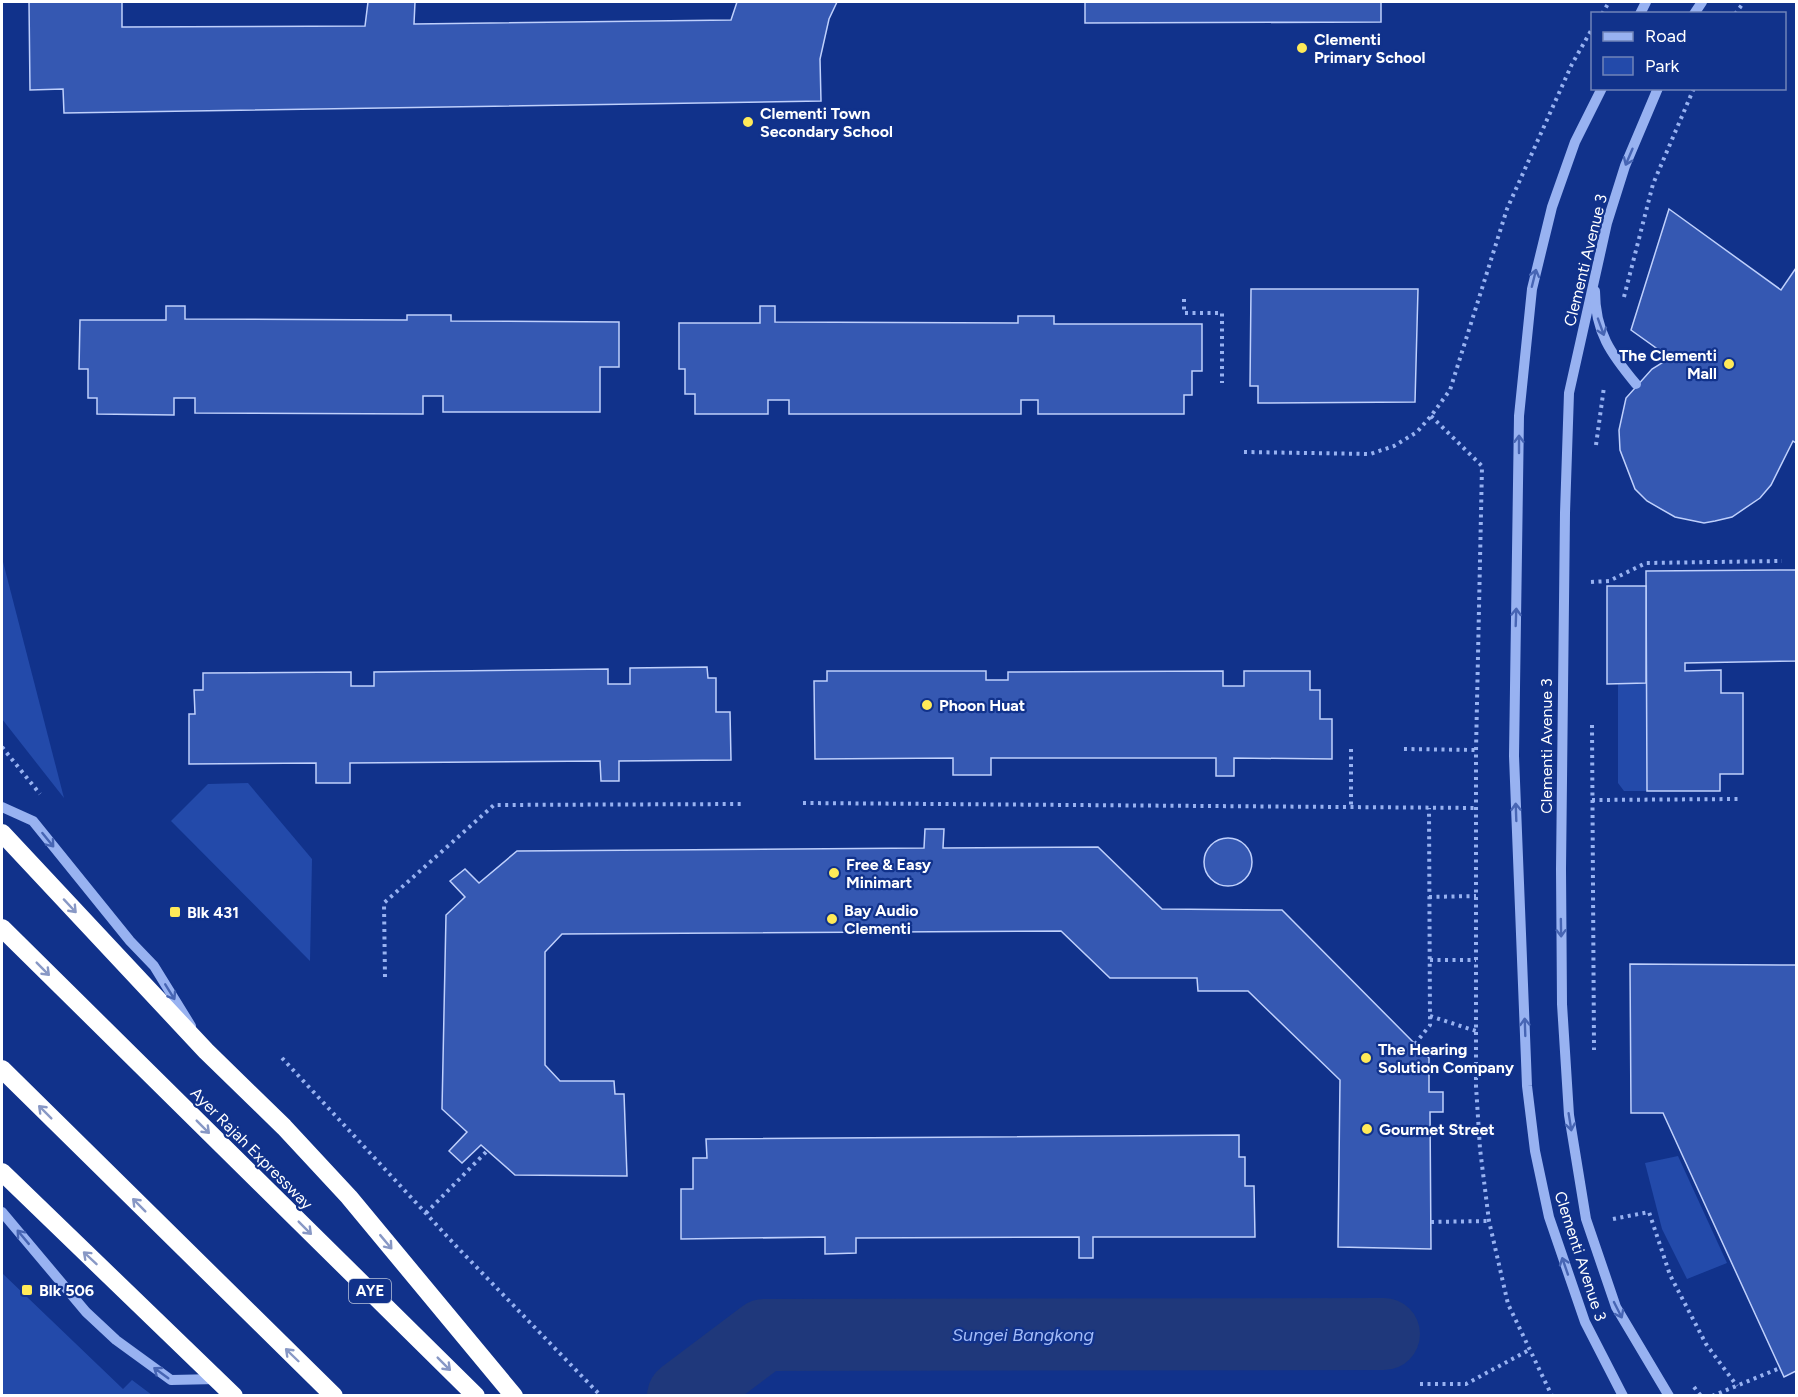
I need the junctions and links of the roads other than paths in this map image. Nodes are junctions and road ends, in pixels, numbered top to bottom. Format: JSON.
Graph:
{"nodes":[{"id":1,"x":1601,"y":90,"type":"edge"},
{"id":2,"x":1657,"y":90,"type":"edge"},
{"id":3,"x":1595,"y":270,"type":"junction"},
{"id":4,"x":1636,"y":384,"type":"dead end"},
{"id":5,"x":2,"y":807,"type":"edge"},
{"id":6,"x":2,"y":833,"type":"edge"},
{"id":7,"x":2,"y":928,"type":"edge"},
{"id":8,"x":209,"y":1054,"type":"junction"},
{"id":9,"x":2,"y":1069,"type":"edge"},
{"id":10,"x":2,"y":1172,"type":"edge"},
{"id":11,"x":2,"y":1212,"type":"edge"},
{"id":12,"x":218,"y":1379,"type":"junction"},
{"id":13,"x":234,"y":1395,"type":"edge"},
{"id":14,"x":334,"y":1395,"type":"edge"},
{"id":15,"x":476,"y":1395,"type":"edge"},
{"id":16,"x":514,"y":1395,"type":"edge"},
{"id":17,"x":1623,"y":1395,"type":"edge"},
{"id":18,"x":1669,"y":1395,"type":"edge"}],
"edges":[{"from":17,"to":1,"type":"street","name":"Clementi Avenue 3","one_way":true},
{"from":2,"to":3,"type":"street","name":"Clementi Avenue 3","one_way":true},
{"from":3,"to":4,"type":"street","one_way":true},
{"from":3,"to":18,"type":"street","name":"Clementi Avenue 3","one_way":true},
{"from":5,"to":8,"type":"street","one_way":true},
{"from":6,"to":8,"type":"highway","one_way":true},
{"from":7,"to":15,"type":"highway","name":"Ayer Rajah Expressway","number":"AYE","one_way":true},
{"from":8,"to":16,"type":"highway","one_way":true},
{"from":14,"to":9,"type":"highway","one_way":true},
{"from":12,"to":10,"type":"highway","one_way":true},
{"from":12,"to":11,"type":"street","one_way":true},
{"from":12,"to":13,"type":"highway"}]}
